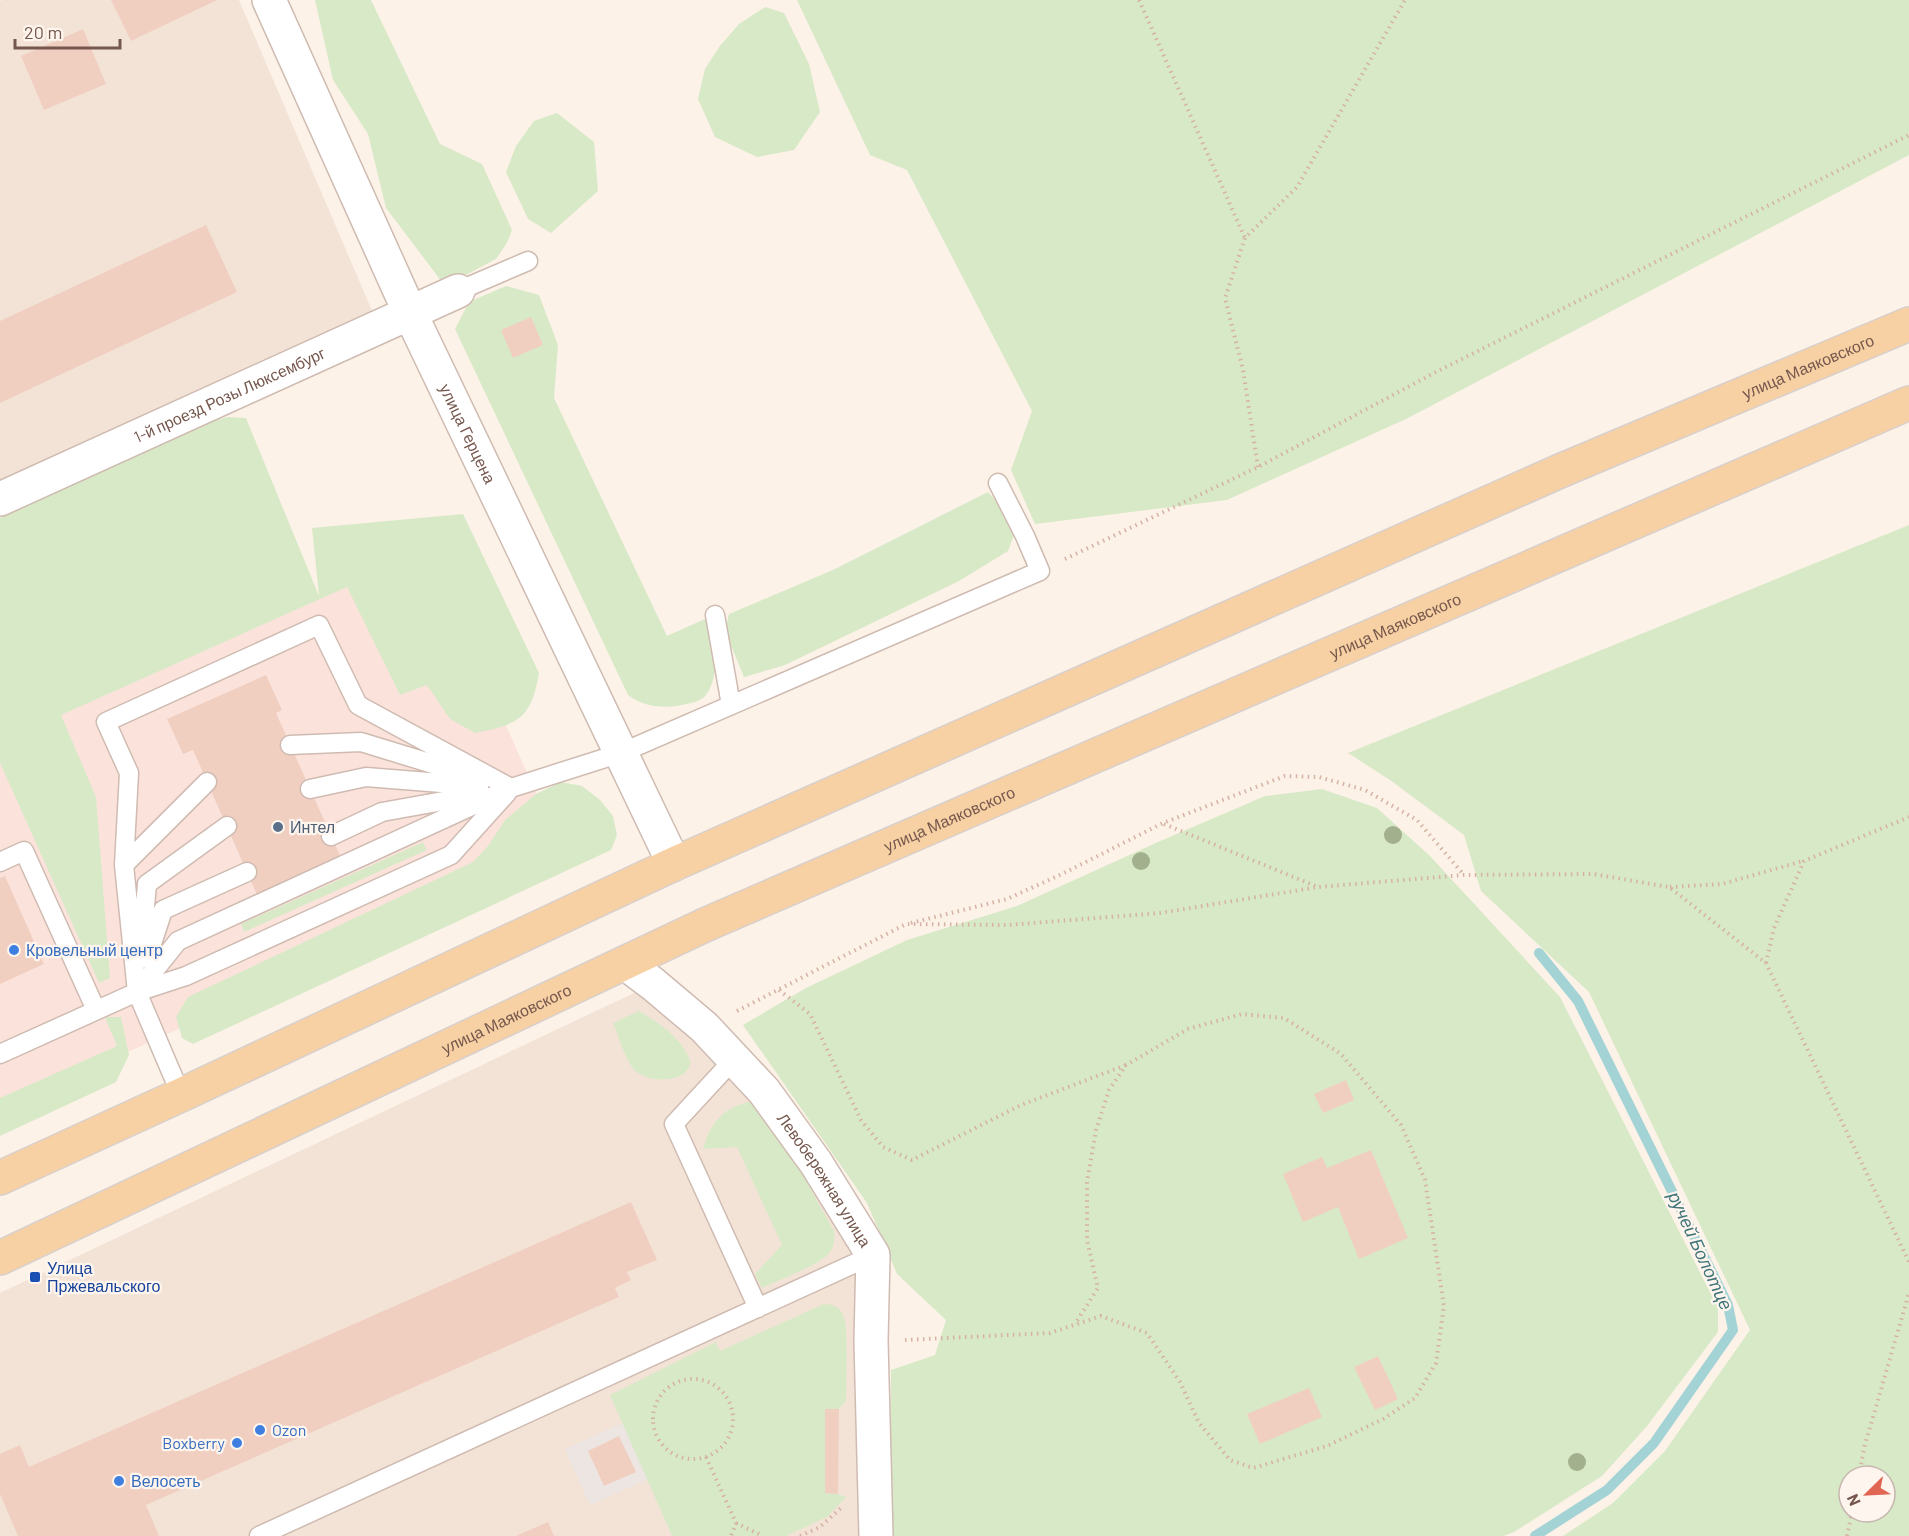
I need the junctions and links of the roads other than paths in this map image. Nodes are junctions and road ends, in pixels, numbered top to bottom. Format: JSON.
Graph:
{"nodes":[{"id":1,"x":269,"y":0,"type":"edge"},
{"id":2,"x":528,"y":261,"type":"dead end"},
{"id":3,"x":458,"y":291,"type":"joint"},
{"id":4,"x":410,"y":313,"type":"junction"},
{"id":5,"x":1909,"y":324,"type":"edge"},
{"id":6,"x":1909,"y":403,"type":"edge"},
{"id":7,"x":998,"y":483,"type":"dead end"},
{"id":8,"x":0,"y":500,"type":"edge"},
{"id":9,"x":714,"y":615,"type":"dead end"},
{"id":10,"x":731,"y":705,"type":"junction"},
{"id":11,"x":290,"y":746,"type":"dead end"},
{"id":12,"x":621,"y":753,"type":"junction"},
{"id":13,"x":207,"y":782,"type":"dead end"},
{"id":14,"x":511,"y":788,"type":"junction"},
{"id":15,"x":310,"y":789,"type":"dead end"},
{"id":16,"x":227,"y":826,"type":"dead end"},
{"id":17,"x":331,"y":836,"type":"dead end"},
{"id":18,"x":0,"y":862,"type":"edge"},
{"id":19,"x":674,"y":864,"type":"junction"},
{"id":20,"x":124,"y":865,"type":"junction"},
{"id":21,"x":247,"y":872,"type":"dead end"},
{"id":22,"x":625,"y":963,"type":"junction"},
{"id":23,"x":136,"y":992,"type":"junction"},
{"id":24,"x":96,"y":1010,"type":"junction"},
{"id":25,"x":0,"y":1054,"type":"edge"},
{"id":26,"x":734,"y":1059,"type":"junction"},
{"id":27,"x":181,"y":1095,"type":"junction"},
{"id":28,"x":0,"y":1178,"type":"edge"},
{"id":29,"x":873,"y":1255,"type":"junction"},
{"id":30,"x":0,"y":1258,"type":"edge"},
{"id":31,"x":758,"y":1308,"type":"junction"},
{"id":32,"x":259,"y":1536,"type":"edge"},
{"id":33,"x":876,"y":1536,"type":"edge"}],
"edges":[{"from":1,"to":4,"type":"street","name":"улица Герцена"},
{"from":2,"to":3,"type":"lane"},
{"from":3,"to":4,"type":"street","name":"1-й проезд Розы Люксембург"},
{"from":4,"to":8,"type":"street","name":"1-й проезд Розы Люксембург"},
{"from":4,"to":12,"type":"street","name":"улица Герцена"},
{"from":5,"to":19,"type":"main road","name":"улица Маяковского"},
{"from":6,"to":22,"type":"main road","name":"улица Маяковского"},
{"from":7,"to":10,"type":"lane"},
{"from":9,"to":10,"type":"lane"},
{"from":10,"to":12,"type":"lane"},
{"from":11,"to":14,"type":"lane"},
{"from":12,"to":14,"type":"lane"},
{"from":12,"to":19,"type":"street","name":"улица Герцена"},
{"from":13,"to":20,"type":"lane"},
{"from":14,"to":15,"type":"lane"},
{"from":14,"to":17,"type":"lane"},
{"from":14,"to":20,"type":"lane"},
{"from":14,"to":23,"type":"lane"},
{"from":14,"to":23,"type":"lane"},
{"from":16,"to":23,"type":"lane"},
{"from":18,"to":24,"type":"lane"},
{"from":19,"to":27,"type":"main road","name":"улица Маяковского"},
{"from":20,"to":23,"type":"lane"},
{"from":21,"to":23,"type":"lane"},
{"from":22,"to":26,"type":"street","name":"Левобережная улица"},
{"from":22,"to":30,"type":"main road","name":"улица Маяковского"},
{"from":23,"to":24,"type":"lane"},
{"from":23,"to":27,"type":"lane"},
{"from":24,"to":25,"type":"lane"},
{"from":26,"to":29,"type":"street","name":"Левобережная улица"},
{"from":26,"to":31,"type":"lane"},
{"from":27,"to":28,"type":"main road","name":"улица Маяковского"},
{"from":29,"to":31,"type":"lane"},
{"from":29,"to":33,"type":"street","name":"Левобережная улица"},
{"from":31,"to":32,"type":"lane"}]}
